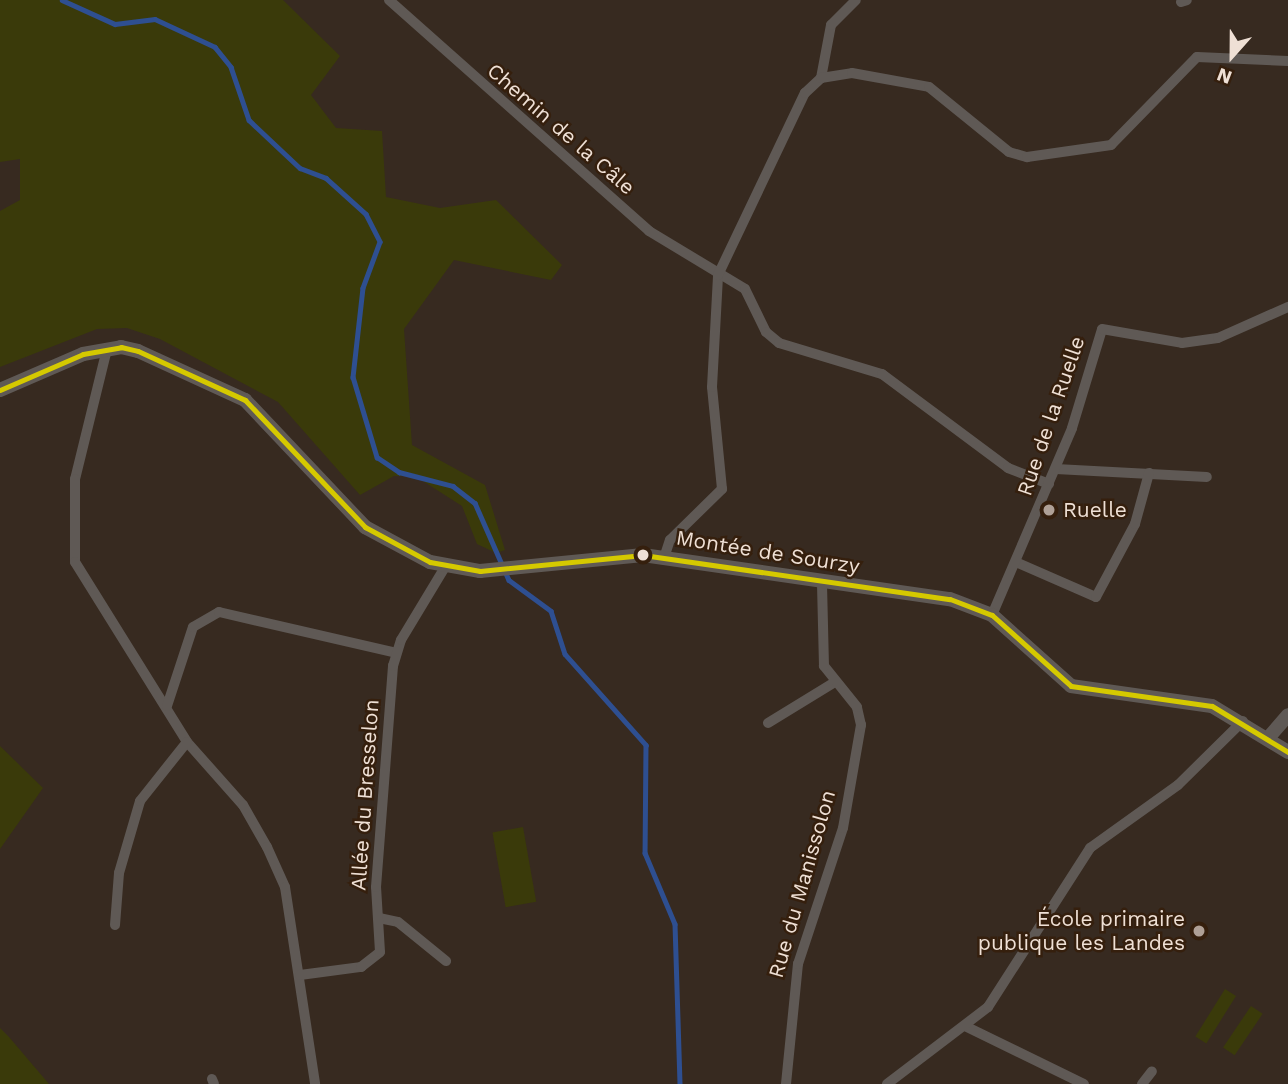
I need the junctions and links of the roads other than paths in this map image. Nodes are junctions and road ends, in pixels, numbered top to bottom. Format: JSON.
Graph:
{"nodes":[{"id":1,"x":389,"y":0,"type":"edge"},
{"id":2,"x":856,"y":0,"type":"edge"},
{"id":3,"x":1288,"y":61,"type":"edge"},
{"id":4,"x":821,"y":78,"type":"junction"},
{"id":5,"x":718,"y":275,"type":"junction"},
{"id":6,"x":1288,"y":307,"type":"edge"},
{"id":7,"x":107,"y":349,"type":"junction"},
{"id":8,"x":0,"y":390,"type":"edge"},
{"id":9,"x":1056,"y":469,"type":"junction"},
{"id":10,"x":1149,"y":473,"type":"junction"},
{"id":11,"x":1207,"y":477,"type":"dead end"},
{"id":12,"x":1049,"y":484,"type":"junction"},
{"id":13,"x":664,"y":558,"type":"junction"},
{"id":14,"x":1018,"y":563,"type":"junction"},
{"id":15,"x":445,"y":567,"type":"junction"},
{"id":16,"x":822,"y":583,"type":"junction"},
{"id":17,"x":992,"y":615,"type":"junction"},
{"id":18,"x":396,"y":653,"type":"junction"},
{"id":19,"x":835,"y":682,"type":"junction"},
{"id":20,"x":167,"y":705,"type":"junction"},
{"id":21,"x":1288,"y":715,"type":"edge"},
{"id":22,"x":1243,"y":721,"type":"junction"},
{"id":23,"x":768,"y":723,"type":"dead end"},
{"id":24,"x":1269,"y":737,"type":"junction"},
{"id":25,"x":187,"y":743,"type":"junction"},
{"id":26,"x":1288,"y":751,"type":"edge"},
{"id":27,"x":379,"y":918,"type":"junction"},
{"id":28,"x":115,"y":925,"type":"dead end"},
{"id":29,"x":446,"y":961,"type":"dead end"},
{"id":30,"x":300,"y":975,"type":"junction"},
{"id":31,"x":967,"y":1027,"type":"junction"},
{"id":32,"x":1152,"y":1071,"type":"dead end"},
{"id":33,"x":315,"y":1084,"type":"edge"},
{"id":34,"x":786,"y":1084,"type":"edge"},
{"id":35,"x":887,"y":1084,"type":"edge"},
{"id":36,"x":1084,"y":1084,"type":"edge"},
{"id":37,"x":1142,"y":1084,"type":"edge"}],
"edges":[{"from":1,"to":5,"type":"street","name":"Chemin de la Câle"},
{"from":2,"to":4,"type":"street"},
{"from":3,"to":4,"type":"street"},
{"from":4,"to":5,"type":"street"},
{"from":5,"to":12,"type":"street","name":"Chemin de la Câle"},
{"from":5,"to":13,"type":"street"},
{"from":6,"to":9,"type":"street","name":"Rue de la Ruelle"},
{"from":7,"to":8,"type":"street"},
{"from":7,"to":15,"type":"street","name":"Montée de Sourzy"},
{"from":7,"to":20,"type":"street"},
{"from":9,"to":10,"type":"street"},
{"from":9,"to":12,"type":"street","name":"Rue de la Ruelle"},
{"from":10,"to":11,"type":"street"},
{"from":10,"to":14,"type":"street"},
{"from":12,"to":14,"type":"street","name":"Rue de la Ruelle"},
{"from":13,"to":15,"type":"street","name":"Montée de Sourzy"},
{"from":13,"to":16,"type":"street","name":"Montée de Sourzy"},
{"from":14,"to":17,"type":"street","name":"Rue de la Ruelle"},
{"from":15,"to":18,"type":"street","name":"Allée du Bresselon"},
{"from":16,"to":17,"type":"street","name":"Montée de Sourzy"},
{"from":16,"to":19,"type":"street","name":"Rue du Manissolon"},
{"from":17,"to":22,"type":"street","name":"Montée de Sourzy"},
{"from":18,"to":20,"type":"street"},
{"from":18,"to":27,"type":"street","name":"Allée du Bresselon"},
{"from":19,"to":23,"type":"street"},
{"from":19,"to":34,"type":"street","name":"Rue du Manissolon"},
{"from":20,"to":25,"type":"street"},
{"from":21,"to":24,"type":"street"},
{"from":22,"to":24,"type":"street","name":"Montée de Sourzy"},
{"from":22,"to":31,"type":"street"},
{"from":24,"to":26,"type":"street","name":"Montée de Sourzy"},
{"from":25,"to":28,"type":"street"},
{"from":25,"to":30,"type":"street"},
{"from":27,"to":29,"type":"street"},
{"from":27,"to":30,"type":"street","name":"Allée du Bresselon"},
{"from":30,"to":33,"type":"street"},
{"from":31,"to":35,"type":"street"},
{"from":31,"to":36,"type":"street"},
{"from":32,"to":37,"type":"street"}]}
